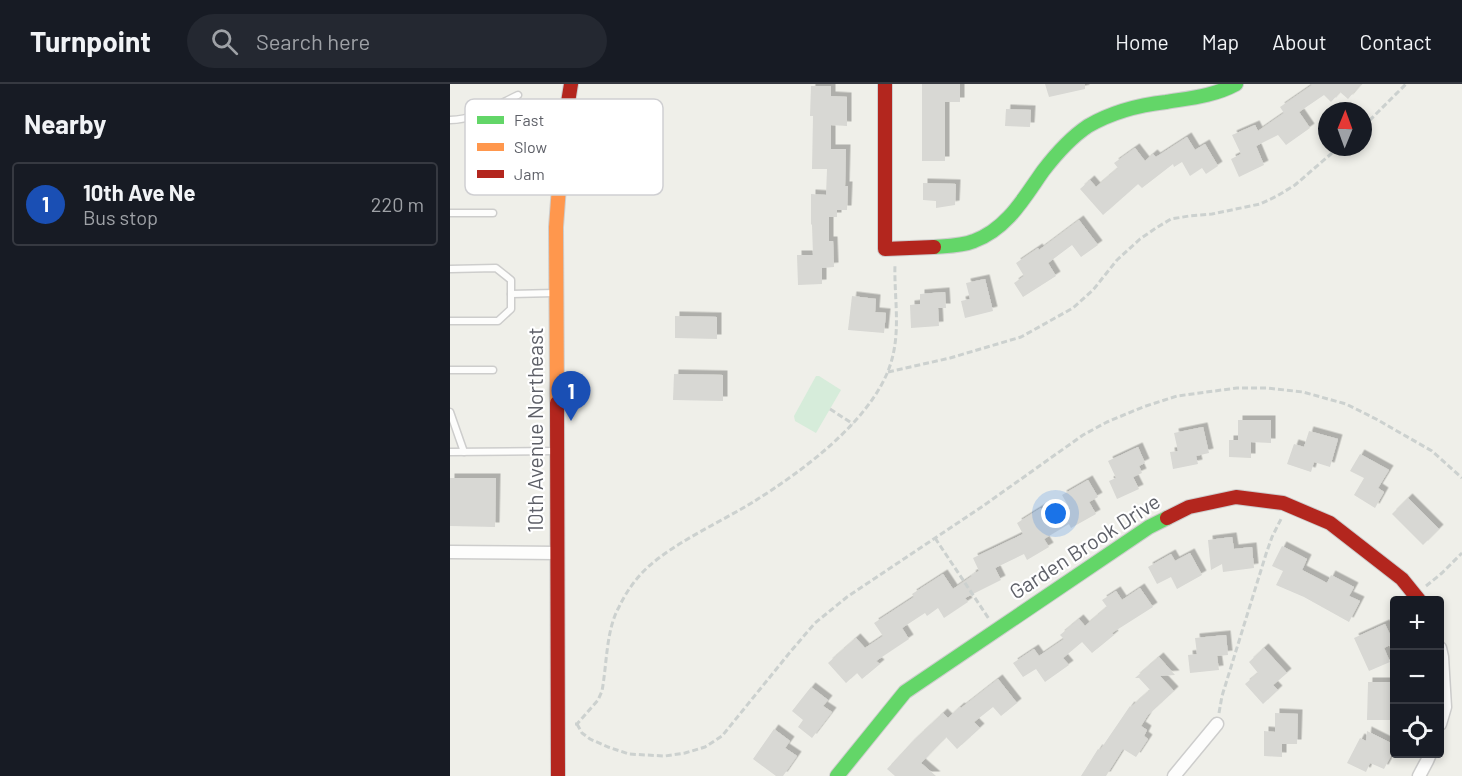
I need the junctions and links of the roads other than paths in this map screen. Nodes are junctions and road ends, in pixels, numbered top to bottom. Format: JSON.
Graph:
{"nodes":[{"id":1,"x":571,"y":84,"type":"edge"},
{"id":2,"x":885,"y":84,"type":"edge"},
{"id":3,"x":1236,"y":84,"type":"edge"},
{"id":4,"x":519,"y":95,"type":"dead end"},
{"id":5,"x":511,"y":99,"type":"edge"},
{"id":6,"x":569,"y":99,"type":"edge"},
{"id":7,"x":465,"y":117,"type":"edge"},
{"id":8,"x":450,"y":120,"type":"edge"},
{"id":9,"x":558,"y":195,"type":"edge"},
{"id":10,"x":450,"y":213,"type":"edge"},
{"id":11,"x":493,"y":213,"type":"dead end"},
{"id":12,"x":450,"y":269,"type":"edge"},
{"id":13,"x":556,"y":293,"type":"junction"},
{"id":14,"x":511,"y":294,"type":"junction"},
{"id":15,"x":450,"y":321,"type":"edge"},
{"id":16,"x":450,"y":370,"type":"edge"},
{"id":17,"x":494,"y":370,"type":"dead end"},
{"id":18,"x":450,"y":412,"type":"edge"},
{"id":19,"x":450,"y":452,"type":"edge"},
{"id":20,"x":464,"y":452,"type":"junction"},
{"id":21,"x":557,"y":452,"type":"junction"},
{"id":22,"x":450,"y":552,"type":"edge"},
{"id":23,"x":557,"y":553,"type":"junction"},
{"id":24,"x":1415,"y":596,"type":"edge"},
{"id":25,"x":1440,"y":650,"type":"edge"},
{"id":26,"x":1444,"y":710,"type":"edge"},
{"id":27,"x":1217,"y":724,"type":"road end"},
{"id":28,"x":1428,"y":758,"type":"edge"},
{"id":29,"x":558,"y":776,"type":"edge"},
{"id":30,"x":837,"y":776,"type":"edge"},
{"id":31,"x":1174,"y":776,"type":"edge"},
{"id":32,"x":1419,"y":776,"type":"edge"}],
"edges":[{"from":1,"to":6,"type":"street","name":"10th Avenue Northeast"},
{"from":2,"to":3,"type":"street"},
{"from":4,"to":5,"type":"lane"},
{"from":7,"to":8,"type":"lane"},
{"from":9,"to":13,"type":"street","name":"10th Avenue Northeast"},
{"from":10,"to":11,"type":"lane"},
{"from":12,"to":14,"type":"lane"},
{"from":13,"to":14,"type":"lane"},
{"from":13,"to":21,"type":"street","name":"10th Avenue Northeast"},
{"from":14,"to":15,"type":"lane"},
{"from":16,"to":17,"type":"lane"},
{"from":18,"to":20,"type":"lane"},
{"from":19,"to":20,"type":"lane"},
{"from":20,"to":21,"type":"lane"},
{"from":21,"to":23,"type":"street","name":"10th Avenue Northeast"},
{"from":22,"to":23,"type":"street"},
{"from":23,"to":29,"type":"street","name":"10th Avenue Northeast"},
{"from":24,"to":30,"type":"street","name":"Garden Brook Drive"},
{"from":25,"to":26,"type":"street"},
{"from":27,"to":31,"type":"street"},
{"from":28,"to":32,"type":"street"}]}
